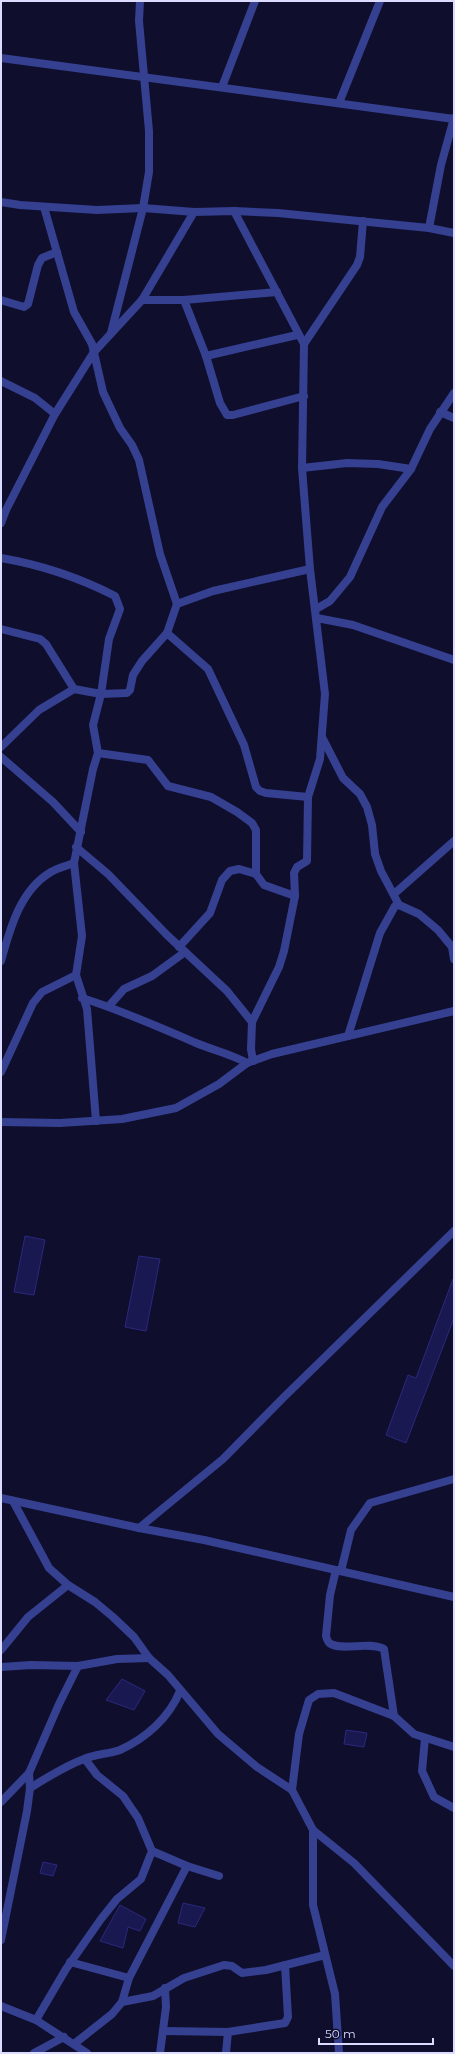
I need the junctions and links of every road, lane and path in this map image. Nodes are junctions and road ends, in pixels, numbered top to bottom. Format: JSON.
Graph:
{"nodes":[{"id":1,"x":140,"y":1,"type":"edge"},
{"id":2,"x":255,"y":1,"type":"edge"},
{"id":3,"x":380,"y":1,"type":"edge"},
{"id":4,"x":1,"y":58,"type":"edge"},
{"id":5,"x":144,"y":77,"type":"junction"},
{"id":6,"x":222,"y":87,"type":"junction"},
{"id":7,"x":340,"y":103,"type":"junction"},
{"id":8,"x":454,"y":119,"type":"edge"},
{"id":9,"x":1,"y":202,"type":"edge"},
{"id":10,"x":44,"y":207,"type":"junction"},
{"id":11,"x":143,"y":208,"type":"junction"},
{"id":12,"x":234,"y":211,"type":"junction"},
{"id":13,"x":194,"y":212,"type":"junction"},
{"id":14,"x":363,"y":221,"type":"junction"},
{"id":15,"x":429,"y":228,"type":"junction"},
{"id":16,"x":454,"y":233,"type":"edge"},
{"id":17,"x":57,"y":252,"type":"junction"},
{"id":18,"x":277,"y":292,"type":"junction"},
{"id":19,"x":1,"y":300,"type":"edge"},
{"id":20,"x":142,"y":300,"type":"junction"},
{"id":21,"x":184,"y":300,"type":"junction"},
{"id":22,"x":110,"y":335,"type":"junction"},
{"id":23,"x":297,"y":335,"type":"junction"},
{"id":24,"x":304,"y":344,"type":"junction"},
{"id":25,"x":94,"y":352,"type":"junction"},
{"id":26,"x":206,"y":356,"type":"junction"},
{"id":27,"x":1,"y":381,"type":"edge"},
{"id":28,"x":454,"y":392,"type":"edge"},
{"id":29,"x":304,"y":396,"type":"junction"},
{"id":30,"x":440,"y":412,"type":"junction"},
{"id":31,"x":55,"y":414,"type":"junction"},
{"id":32,"x":454,"y":418,"type":"edge"},
{"id":33,"x":302,"y":468,"type":"junction"},
{"id":34,"x":411,"y":469,"type":"junction"},
{"id":35,"x":3,"y":508,"type":"edge"},
{"id":36,"x":1,"y":523,"type":"edge"},
{"id":37,"x":1,"y":558,"type":"edge"},
{"id":38,"x":310,"y":569,"type":"junction"},
{"id":39,"x":177,"y":604,"type":"junction"},
{"id":40,"x":316,"y":609,"type":"junction"},
{"id":41,"x":317,"y":618,"type":"junction"},
{"id":42,"x":1,"y":629,"type":"edge"},
{"id":43,"x":167,"y":633,"type":"junction"},
{"id":44,"x":454,"y":660,"type":"edge"},
{"id":45,"x":74,"y":689,"type":"junction"},
{"id":46,"x":101,"y":694,"type":"junction"},
{"id":47,"x":321,"y":734,"type":"junction"},
{"id":48,"x":1,"y":747,"type":"edge"},
{"id":49,"x":98,"y":753,"type":"junction"},
{"id":50,"x":1,"y":757,"type":"edge"},
{"id":51,"x":308,"y":797,"type":"junction"},
{"id":52,"x":81,"y":832,"type":"junction"},
{"id":53,"x":454,"y":840,"type":"edge"},
{"id":54,"x":76,"y":847,"type":"junction"},
{"id":55,"x":74,"y":863,"type":"junction"},
{"id":56,"x":256,"y":874,"type":"junction"},
{"id":57,"x":394,"y":894,"type":"junction"},
{"id":58,"x":295,"y":896,"type":"junction"},
{"id":59,"x":399,"y":904,"type":"junction"},
{"id":60,"x":182,"y":949,"type":"junction"},
{"id":61,"x":454,"y":959,"type":"edge"},
{"id":62,"x":1,"y":961,"type":"edge"},
{"id":63,"x":76,"y":975,"type":"junction"},
{"id":64,"x":82,"y":998,"type":"junction"},
{"id":65,"x":109,"y":1006,"type":"junction"},
{"id":66,"x":454,"y":1011,"type":"edge"},
{"id":67,"x":252,"y":1022,"type":"junction"},
{"id":68,"x":348,"y":1036,"type":"junction"},
{"id":69,"x":250,"y":1062,"type":"junction"},
{"id":70,"x":1,"y":1072,"type":"edge"},
{"id":71,"x":96,"y":1121,"type":"junction"},
{"id":72,"x":1,"y":1122,"type":"edge"},
{"id":73,"x":454,"y":1231,"type":"edge"},
{"id":74,"x":454,"y":1479,"type":"edge"},
{"id":75,"x":1,"y":1498,"type":"edge"},
{"id":76,"x":13,"y":1501,"type":"junction"},
{"id":77,"x":139,"y":1528,"type":"junction"},
{"id":78,"x":339,"y":1571,"type":"junction"},
{"id":79,"x":68,"y":1585,"type":"junction"},
{"id":80,"x":454,"y":1597,"type":"edge"},
{"id":81,"x":1,"y":1650,"type":"edge"},
{"id":82,"x":149,"y":1658,"type":"junction"},
{"id":83,"x":78,"y":1666,"type":"junction"},
{"id":84,"x":1,"y":1667,"type":"edge"},
{"id":85,"x":180,"y":1691,"type":"junction"},
{"id":86,"x":394,"y":1716,"type":"junction"},
{"id":87,"x":425,"y":1738,"type":"junction"},
{"id":88,"x":454,"y":1747,"type":"edge"},
{"id":89,"x":85,"y":1759,"type":"junction"},
{"id":90,"x":29,"y":1773,"type":"junction"},
{"id":91,"x":30,"y":1788,"type":"junction"},
{"id":92,"x":292,"y":1790,"type":"junction"},
{"id":93,"x":1,"y":1802,"type":"edge"},
{"id":94,"x":454,"y":1808,"type":"edge"},
{"id":95,"x":313,"y":1830,"type":"junction"},
{"id":96,"x":152,"y":1851,"type":"junction"},
{"id":97,"x":187,"y":1866,"type":"junction"},
{"id":98,"x":219,"y":1876,"type":"dead end"},
{"id":99,"x":1,"y":1940,"type":"edge"},
{"id":100,"x":325,"y":1955,"type":"junction"},
{"id":101,"x":70,"y":1962,"type":"junction"},
{"id":102,"x":285,"y":1965,"type":"junction"},
{"id":103,"x":454,"y":1966,"type":"edge"},
{"id":104,"x":129,"y":1978,"type":"junction"},
{"id":105,"x":165,"y":1988,"type":"junction"},
{"id":106,"x":122,"y":2002,"type":"junction"},
{"id":107,"x":1,"y":2006,"type":"edge"},
{"id":108,"x":36,"y":2020,"type":"junction"},
{"id":109,"x":164,"y":2031,"type":"junction"},
{"id":110,"x":228,"y":2032,"type":"junction"},
{"id":111,"x":64,"y":2037,"type":"junction"},
{"id":112,"x":74,"y":2044,"type":"junction"},
{"id":113,"x":34,"y":2053,"type":"edge"},
{"id":114,"x":86,"y":2053,"type":"edge"},
{"id":115,"x":160,"y":2053,"type":"edge"},
{"id":116,"x":226,"y":2053,"type":"edge"},
{"id":117,"x":339,"y":2053,"type":"edge"}],
"edges":[{"from":1,"to":5,"type":"street"},
{"from":2,"to":6,"type":"street"},
{"from":3,"to":7,"type":"street"},
{"from":4,"to":5,"type":"street"},
{"from":5,"to":6,"type":"street"},
{"from":5,"to":11,"type":"street"},
{"from":6,"to":7,"type":"street"},
{"from":7,"to":8,"type":"street"},
{"from":8,"to":15,"type":"street"},
{"from":9,"to":10,"type":"street"},
{"from":10,"to":11,"type":"street"},
{"from":10,"to":17,"type":"street"},
{"from":11,"to":13,"type":"street"},
{"from":11,"to":22,"type":"street"},
{"from":12,"to":13,"type":"street"},
{"from":12,"to":14,"type":"street"},
{"from":12,"to":18,"type":"street"},
{"from":13,"to":20,"type":"street"},
{"from":14,"to":15,"type":"street"},
{"from":14,"to":24,"type":"street"},
{"from":15,"to":16,"type":"street"},
{"from":17,"to":19,"type":"street"},
{"from":17,"to":25,"type":"street"},
{"from":18,"to":21,"type":"street"},
{"from":18,"to":23,"type":"street"},
{"from":20,"to":21,"type":"street"},
{"from":20,"to":22,"type":"street"},
{"from":21,"to":26,"type":"street"},
{"from":22,"to":25,"type":"street"},
{"from":23,"to":24,"type":"street"},
{"from":23,"to":26,"type":"street"},
{"from":24,"to":29,"type":"street"},
{"from":25,"to":31,"type":"street"},
{"from":25,"to":39,"type":"street"},
{"from":26,"to":29,"type":"street"},
{"from":27,"to":31,"type":"street"},
{"from":28,"to":30,"type":"street"},
{"from":29,"to":33,"type":"street"},
{"from":30,"to":32,"type":"street"},
{"from":30,"to":34,"type":"street"},
{"from":31,"to":35,"type":"street"},
{"from":33,"to":34,"type":"street"},
{"from":33,"to":38,"type":"street"},
{"from":34,"to":40,"type":"street"},
{"from":35,"to":36,"type":"street"},
{"from":37,"to":46,"type":"street"},
{"from":38,"to":39,"type":"street"},
{"from":38,"to":40,"type":"street"},
{"from":39,"to":43,"type":"street"},
{"from":40,"to":41,"type":"street"},
{"from":41,"to":44,"type":"street"},
{"from":41,"to":47,"type":"street"},
{"from":42,"to":45,"type":"street"},
{"from":43,"to":46,"type":"street"},
{"from":43,"to":51,"type":"street"},
{"from":45,"to":46,"type":"street"},
{"from":45,"to":48,"type":"street"},
{"from":46,"to":49,"type":"street"},
{"from":47,"to":51,"type":"street"},
{"from":47,"to":57,"type":"street"},
{"from":49,"to":52,"type":"street"},
{"from":49,"to":56,"type":"street"},
{"from":50,"to":52,"type":"street"},
{"from":51,"to":58,"type":"street"},
{"from":52,"to":54,"type":"street"},
{"from":53,"to":57,"type":"street"},
{"from":54,"to":55,"type":"street"},
{"from":54,"to":60,"type":"street"},
{"from":55,"to":62,"type":"street"},
{"from":55,"to":63,"type":"street"},
{"from":56,"to":58,"type":"street"},
{"from":56,"to":60,"type":"street"},
{"from":57,"to":59,"type":"street"},
{"from":58,"to":67,"type":"street"},
{"from":59,"to":61,"type":"street"},
{"from":59,"to":68,"type":"street"},
{"from":60,"to":65,"type":"street"},
{"from":60,"to":67,"type":"street"},
{"from":63,"to":64,"type":"street"},
{"from":63,"to":70,"type":"street"},
{"from":64,"to":65,"type":"street"},
{"from":64,"to":71,"type":"street"},
{"from":65,"to":69,"type":"street"},
{"from":66,"to":68,"type":"street"},
{"from":67,"to":69,"type":"street"},
{"from":68,"to":69,"type":"street"},
{"from":69,"to":71,"type":"street"},
{"from":71,"to":72,"type":"street"},
{"from":73,"to":77,"type":"street"},
{"from":74,"to":78,"type":"street"},
{"from":75,"to":76,"type":"street"},
{"from":76,"to":77,"type":"street"},
{"from":76,"to":79,"type":"street"},
{"from":77,"to":78,"type":"street"},
{"from":78,"to":80,"type":"street"},
{"from":78,"to":86,"type":"street"},
{"from":79,"to":81,"type":"street"},
{"from":79,"to":82,"type":"street"},
{"from":82,"to":83,"type":"street"},
{"from":82,"to":85,"type":"street"},
{"from":83,"to":84,"type":"street"},
{"from":83,"to":90,"type":"street"},
{"from":85,"to":89,"type":"street"},
{"from":85,"to":92,"type":"street"},
{"from":86,"to":87,"type":"street"},
{"from":86,"to":92,"type":"street"},
{"from":87,"to":88,"type":"street"},
{"from":87,"to":94,"type":"street"},
{"from":89,"to":91,"type":"street"},
{"from":89,"to":96,"type":"street"},
{"from":90,"to":91,"type":"street"},
{"from":90,"to":93,"type":"street"},
{"from":91,"to":99,"type":"street"},
{"from":92,"to":95,"type":"street"},
{"from":95,"to":100,"type":"street"},
{"from":95,"to":103,"type":"street"},
{"from":96,"to":97,"type":"street"},
{"from":96,"to":101,"type":"street"},
{"from":97,"to":98,"type":"street"},
{"from":97,"to":104,"type":"street"},
{"from":100,"to":102,"type":"street"},
{"from":100,"to":117,"type":"street"},
{"from":101,"to":104,"type":"street"},
{"from":101,"to":108,"type":"street"},
{"from":102,"to":105,"type":"street"},
{"from":102,"to":110,"type":"street"},
{"from":104,"to":106,"type":"street"},
{"from":105,"to":106,"type":"street"},
{"from":105,"to":109,"type":"street"},
{"from":106,"to":112,"type":"street"},
{"from":107,"to":108,"type":"street"},
{"from":108,"to":111,"type":"street"},
{"from":109,"to":110,"type":"street"},
{"from":109,"to":115,"type":"street"},
{"from":110,"to":116,"type":"street"},
{"from":111,"to":112,"type":"street"},
{"from":111,"to":113,"type":"street"},
{"from":112,"to":114,"type":"street"}]}
